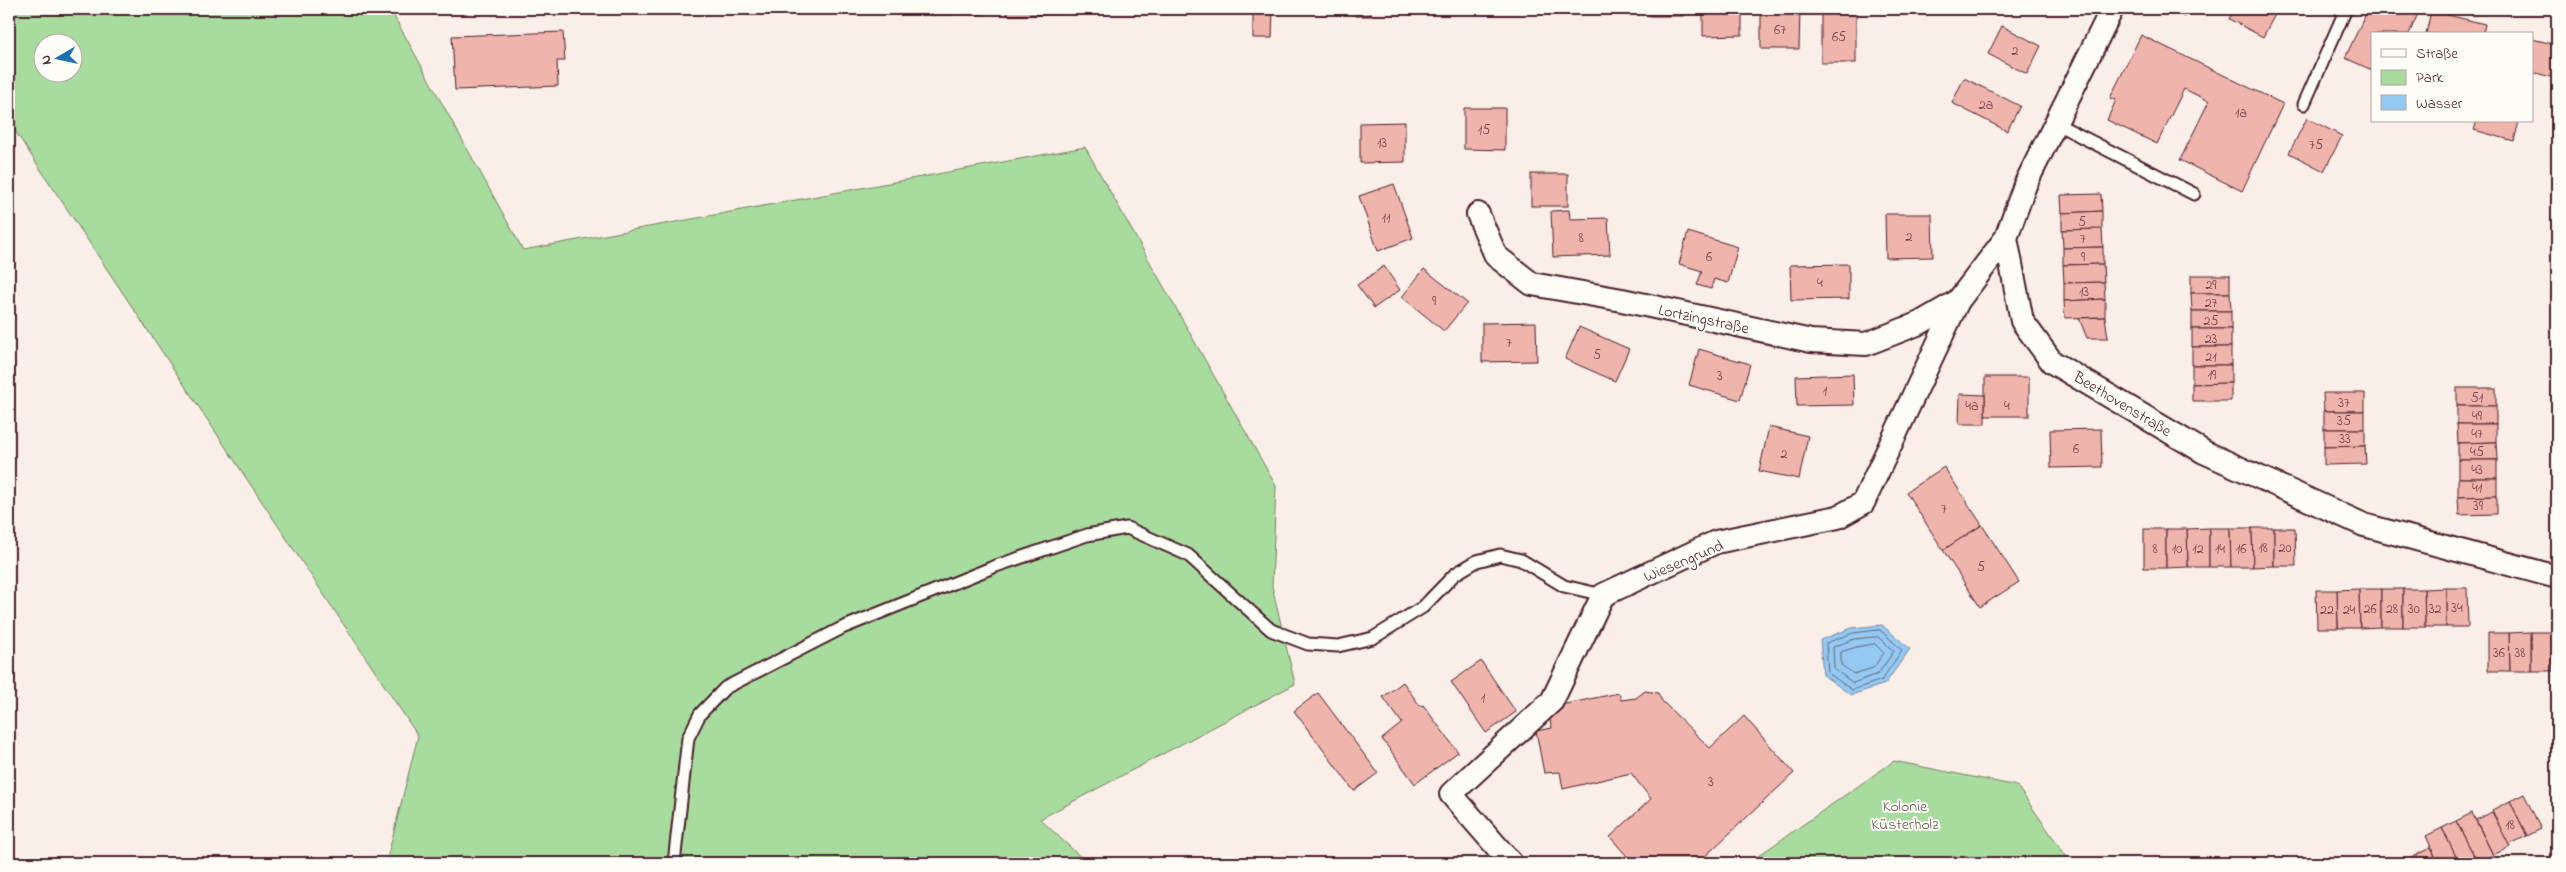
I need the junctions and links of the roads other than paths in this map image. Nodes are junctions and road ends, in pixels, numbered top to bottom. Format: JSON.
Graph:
{"nodes":[{"id":1,"x":2112,"y":9,"type":"edge"},
{"id":2,"x":2346,"y":9,"type":"edge"},
{"id":3,"x":2304,"y":104,"type":"dead end"},
{"id":4,"x":2056,"y":123,"type":"junction"},
{"id":5,"x":2194,"y":194,"type":"dead end"},
{"id":6,"x":1478,"y":214,"type":"dead end"},
{"id":7,"x":2006,"y":238,"type":"junction"},
{"id":8,"x":1958,"y":301,"type":"junction"},
{"id":9,"x":2557,"y":577,"type":"edge"},
{"id":10,"x":1603,"y":595,"type":"junction"},
{"id":11,"x":674,"y":863,"type":"edge"},
{"id":12,"x":1511,"y":863,"type":"edge"}],
"edges":[{"from":1,"to":4,"type":"street"},
{"from":2,"to":3,"type":"lane"},
{"from":4,"to":5,"type":"lane"},
{"from":4,"to":7,"type":"street"},
{"from":6,"to":8,"type":"street","name":"Lortzingstraße"},
{"from":7,"to":8,"type":"street","name":"Wiesengrund"},
{"from":7,"to":9,"type":"street","name":"Beethovenstraße"},
{"from":8,"to":10,"type":"street","name":"Wiesengrund"},
{"from":10,"to":11,"type":"lane"},
{"from":10,"to":12,"type":"street"}]}
